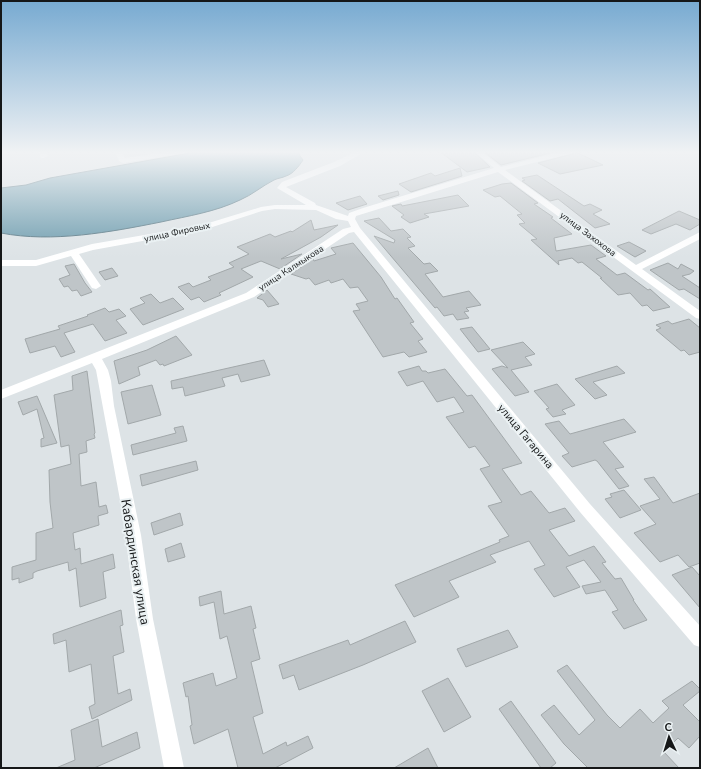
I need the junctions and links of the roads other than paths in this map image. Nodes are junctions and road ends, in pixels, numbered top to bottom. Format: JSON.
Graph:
{"nodes":[{"id":1,"x":282,"y":187,"type":"edge"},
{"id":2,"x":441,"y":187,"type":"edge"},
{"id":3,"x":524,"y":187,"type":"edge"},
{"id":4,"x":316,"y":208,"type":"junction"},
{"id":5,"x":353,"y":224,"type":"junction"},
{"id":6,"x":700,"y":235,"type":"edge"},
{"id":7,"x":73,"y":252,"type":"junction"},
{"id":8,"x":1,"y":263,"type":"edge"},
{"id":9,"x":635,"y":269,"type":"junction"},
{"id":10,"x":96,"y":286,"type":"dead end"},
{"id":11,"x":700,"y":316,"type":"edge"},
{"id":12,"x":95,"y":358,"type":"junction"},
{"id":13,"x":1,"y":395,"type":"edge"},
{"id":14,"x":700,"y":640,"type":"edge"},
{"id":15,"x":174,"y":768,"type":"edge"}],
"edges":[{"from":1,"to":4,"type":"street"},
{"from":2,"to":5,"type":"street","name":"улица Калмыкова"},
{"from":3,"to":9,"type":"street","name":"улица Захохова"},
{"from":4,"to":5,"type":"street","name":"улица Фировых"},
{"from":4,"to":7,"type":"street","name":"улица Фировых"},
{"from":5,"to":12,"type":"street","name":"улица Калмыкова"},
{"from":5,"to":14,"type":"street","name":"улица Гагарина"},
{"from":6,"to":9,"type":"street"},
{"from":7,"to":8,"type":"street","name":"улица Фировых"},
{"from":7,"to":10,"type":"street"},
{"from":9,"to":11,"type":"street","name":"улица Захохова"},
{"from":12,"to":13,"type":"street","name":"улица Калмыкова"},
{"from":12,"to":15,"type":"street","name":"Кабардинская улица"}]}
